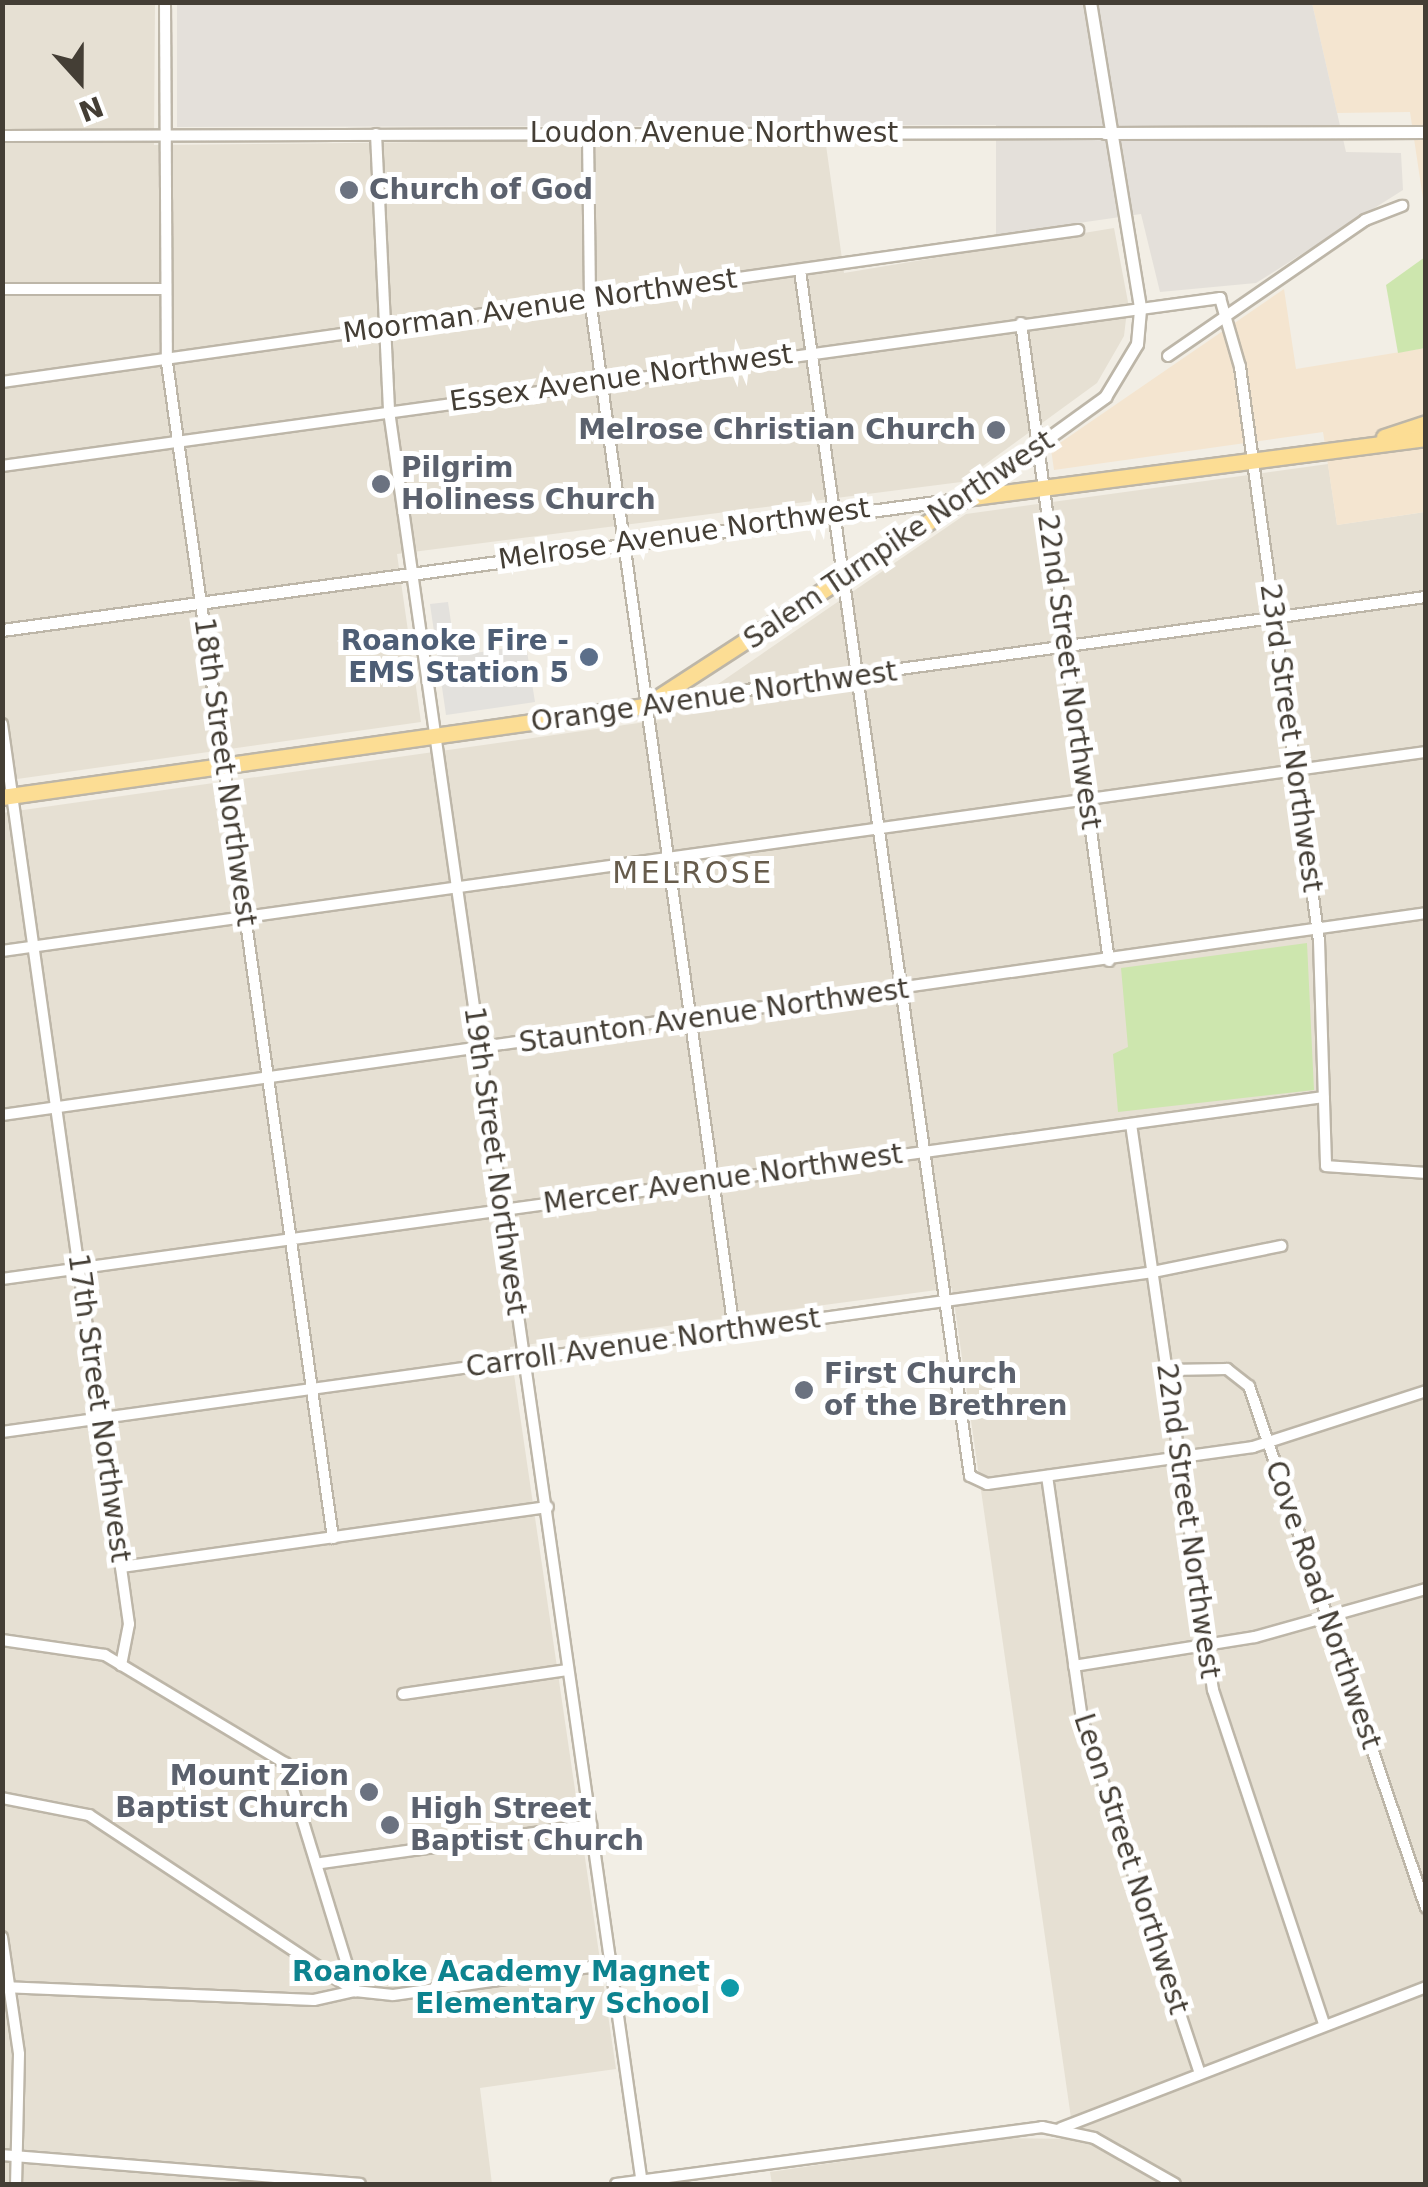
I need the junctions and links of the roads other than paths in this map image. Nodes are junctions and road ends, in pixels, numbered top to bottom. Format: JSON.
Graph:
{"nodes":[{"id":1,"x":165,"y":2,"type":"edge"},
{"id":2,"x":1090,"y":2,"type":"edge"},
{"id":3,"x":1426,"y":132,"type":"edge"},
{"id":4,"x":376,"y":134,"type":"junction"},
{"id":5,"x":588,"y":134,"type":"junction"},
{"id":6,"x":1105,"y":134,"type":"junction"},
{"id":7,"x":2,"y":136,"type":"edge"},
{"id":8,"x":165,"y":136,"type":"junction"},
{"id":9,"x":1402,"y":206,"type":"dead end"},
{"id":10,"x":1078,"y":230,"type":"dead end"},
{"id":11,"x":800,"y":271,"type":"junction"},
{"id":12,"x":2,"y":289,"type":"edge"},
{"id":13,"x":166,"y":289,"type":"junction"},
{"id":14,"x":590,"y":299,"type":"junction"},
{"id":15,"x":1140,"y":307,"type":"junction"},
{"id":16,"x":1232,"y":312,"type":"junction"},
{"id":17,"x":1022,"y":324,"type":"junction"},
{"id":18,"x":379,"y":327,"type":"junction"},
{"id":19,"x":811,"y":352,"type":"junction"},
{"id":20,"x":1168,"y":356,"type":"dead end"},
{"id":21,"x":166,"y":358,"type":"junction"},
{"id":22,"x":2,"y":382,"type":"edge"},
{"id":23,"x":600,"y":382,"type":"junction"},
{"id":24,"x":389,"y":411,"type":"junction"},
{"id":25,"x":1426,"y":422,"type":"edge"},
{"id":26,"x":1426,"y":438,"type":"edge"},
{"id":27,"x":178,"y":442,"type":"junction"},
{"id":28,"x":1366,"y":443,"type":"junction"},
{"id":29,"x":1040,"y":445,"type":"junction"},
{"id":30,"x":1252,"y":458,"type":"junction"},
{"id":31,"x":2,"y":466,"type":"edge"},
{"id":32,"x":1044,"y":487,"type":"junction"},
{"id":33,"x":965,"y":498,"type":"junction"},
{"id":34,"x":834,"y":513,"type":"junction"},
{"id":35,"x":622,"y":543,"type":"junction"},
{"id":36,"x":412,"y":572,"type":"junction"},
{"id":37,"x":843,"y":577,"type":"junction"},
{"id":38,"x":1426,"y":597,"type":"edge"},
{"id":39,"x":201,"y":602,"type":"junction"},
{"id":40,"x":1275,"y":618,"type":"junction"},
{"id":41,"x":2,"y":630,"type":"edge"},
{"id":42,"x":1066,"y":647,"type":"junction"},
{"id":43,"x":857,"y":677,"type":"junction"},
{"id":44,"x":652,"y":704,"type":"junction"},
{"id":45,"x":2,"y":724,"type":"edge"},
{"id":46,"x":434,"y":736,"type":"junction"},
{"id":47,"x":1426,"y":752,"type":"edge"},
{"id":48,"x":224,"y":765,"type":"junction"},
{"id":49,"x":1296,"y":770,"type":"junction"},
{"id":50,"x":8,"y":796,"type":"edge"},
{"id":51,"x":1086,"y":799,"type":"junction"},
{"id":52,"x":878,"y":828,"type":"junction"},
{"id":53,"x":667,"y":858,"type":"junction"},
{"id":54,"x":456,"y":888,"type":"junction"},
{"id":55,"x":1426,"y":913,"type":"edge"},
{"id":56,"x":245,"y":917,"type":"junction"},
{"id":57,"x":1318,"y":931,"type":"junction"},
{"id":58,"x":34,"y":946,"type":"junction"},
{"id":59,"x":2,"y":951,"type":"edge"},
{"id":60,"x":1109,"y":961,"type":"junction"},
{"id":61,"x":902,"y":990,"type":"junction"},
{"id":62,"x":690,"y":1019,"type":"junction"},
{"id":63,"x":479,"y":1049,"type":"junction"},
{"id":64,"x":268,"y":1079,"type":"junction"},
{"id":65,"x":1324,"y":1098,"type":"junction"},
{"id":66,"x":57,"y":1108,"type":"junction"},
{"id":67,"x":2,"y":1116,"type":"edge"},
{"id":68,"x":1131,"y":1124,"type":"junction"},
{"id":69,"x":923,"y":1152,"type":"junction"},
{"id":70,"x":1426,"y":1172,"type":"edge"},
{"id":71,"x":712,"y":1181,"type":"junction"},
{"id":72,"x":502,"y":1210,"type":"junction"},
{"id":73,"x":290,"y":1240,"type":"junction"},
{"id":74,"x":1281,"y":1246,"type":"dead end"},
{"id":75,"x":79,"y":1270,"type":"junction"},
{"id":76,"x":1153,"y":1272,"type":"junction"},
{"id":77,"x":2,"y":1279,"type":"edge"},
{"id":78,"x":945,"y":1300,"type":"junction"},
{"id":79,"x":734,"y":1330,"type":"junction"},
{"id":80,"x":525,"y":1359,"type":"junction"},
{"id":81,"x":1167,"y":1370,"type":"junction"},
{"id":82,"x":310,"y":1389,"type":"junction"},
{"id":83,"x":1426,"y":1390,"type":"edge"},
{"id":84,"x":100,"y":1419,"type":"junction"},
{"id":85,"x":2,"y":1432,"type":"edge"},
{"id":86,"x":1269,"y":1444,"type":"junction"},
{"id":87,"x":1178,"y":1456,"type":"junction"},
{"id":88,"x":1047,"y":1476,"type":"junction"},
{"id":89,"x":548,"y":1507,"type":"junction"},
{"id":90,"x":333,"y":1538,"type":"junction"},
{"id":91,"x":121,"y":1568,"type":"junction"},
{"id":92,"x":1426,"y":1589,"type":"edge"},
{"id":93,"x":1329,"y":1621,"type":"junction"},
{"id":94,"x":2,"y":1640,"type":"edge"},
{"id":95,"x":1206,"y":1647,"type":"junction"},
{"id":96,"x":121,"y":1665,"type":"junction"},
{"id":97,"x":1074,"y":1666,"type":"junction"},
{"id":98,"x":567,"y":1670,"type":"junction"},
{"id":99,"x":404,"y":1694,"type":"dead end"},
{"id":100,"x":2,"y":1798,"type":"edge"},
{"id":101,"x":590,"y":1825,"type":"junction"},
{"id":102,"x":321,"y":1863,"type":"junction"},
{"id":103,"x":1426,"y":1908,"type":"edge"},
{"id":104,"x":2,"y":1937,"type":"edge"},
{"id":105,"x":610,"y":1964,"type":"junction"},
{"id":106,"x":6,"y":1987,"type":"edge"},
{"id":107,"x":1426,"y":1987,"type":"edge"},
{"id":108,"x":355,"y":1991,"type":"junction"},
{"id":109,"x":1324,"y":2022,"type":"junction"},
{"id":110,"x":1199,"y":2071,"type":"junction"},
{"id":111,"x":1060,"y":2128,"type":"junction"},
{"id":112,"x":2,"y":2155,"type":"edge"},
{"id":113,"x":17,"y":2156,"type":"junction"},
{"id":114,"x":642,"y":2183,"type":"edge"},
{"id":115,"x":16,"y":2184,"type":"edge"},
{"id":116,"x":360,"y":2184,"type":"edge"},
{"id":117,"x":616,"y":2184,"type":"edge"},
{"id":118,"x":1175,"y":2184,"type":"edge"}],
"edges":[{"from":1,"to":8,"type":"street","name":"18th Street Northwest"},
{"from":2,"to":6,"type":"street"},
{"from":3,"to":6,"type":"street","name":"Loudon Avenue Northwest"},
{"from":4,"to":5,"type":"street","name":"Loudon Avenue Northwest"},
{"from":4,"to":8,"type":"street","name":"Loudon Avenue Northwest"},
{"from":4,"to":18,"type":"street","name":"19th Street Northwest"},
{"from":5,"to":6,"type":"street","name":"Loudon Avenue Northwest"},
{"from":5,"to":14,"type":"street"},
{"from":6,"to":15,"type":"street"},
{"from":7,"to":8,"type":"street","name":"Loudon Avenue Northwest"},
{"from":8,"to":13,"type":"street","name":"18th Street Northwest"},
{"from":9,"to":16,"type":"street"},
{"from":10,"to":11,"type":"street","name":"Moorman Avenue Northwest"},
{"from":11,"to":14,"type":"street","name":"Moorman Avenue Northwest"},
{"from":11,"to":19,"type":"street"},
{"from":12,"to":13,"type":"street"},
{"from":13,"to":21,"type":"street","name":"18th Street Northwest"},
{"from":14,"to":18,"type":"street","name":"Moorman Avenue Northwest"},
{"from":14,"to":23,"type":"street"},
{"from":15,"to":16,"type":"street","name":"Essex Avenue Northwest"},
{"from":15,"to":17,"type":"street","name":"Essex Avenue Northwest"},
{"from":15,"to":29,"type":"street","name":"Salem Turnpike Northwest"},
{"from":16,"to":20,"type":"street"},
{"from":16,"to":30,"type":"street","name":"23rd Street Northwest"},
{"from":17,"to":19,"type":"street","name":"Essex Avenue Northwest"},
{"from":17,"to":29,"type":"street","name":"22nd Street Northwest"},
{"from":18,"to":21,"type":"street","name":"Moorman Avenue Northwest"},
{"from":18,"to":24,"type":"street","name":"19th Street Northwest"},
{"from":19,"to":23,"type":"street","name":"Essex Avenue Northwest"},
{"from":19,"to":34,"type":"street"},
{"from":21,"to":22,"type":"street","name":"Moorman Avenue Northwest"},
{"from":21,"to":27,"type":"street","name":"18th Street Northwest"},
{"from":23,"to":24,"type":"street","name":"Essex Avenue Northwest"},
{"from":23,"to":35,"type":"street"},
{"from":24,"to":27,"type":"street","name":"Essex Avenue Northwest"},
{"from":24,"to":36,"type":"street","name":"19th Street Northwest"},
{"from":25,"to":28,"type":"main road","name":"Melrose Avenue Northwest"},
{"from":26,"to":28,"type":"main road","name":"Melrose Avenue Northwest"},
{"from":27,"to":31,"type":"street","name":"Essex Avenue Northwest"},
{"from":27,"to":39,"type":"street","name":"18th Street Northwest"},
{"from":28,"to":30,"type":"main road","name":"Melrose Avenue Northwest"},
{"from":29,"to":32,"type":"street","name":"22nd Street Northwest"},
{"from":29,"to":33,"type":"street","name":"Salem Turnpike Northwest"},
{"from":30,"to":32,"type":"main road","name":"Melrose Avenue Northwest"},
{"from":30,"to":40,"type":"street","name":"23rd Street Northwest"},
{"from":32,"to":33,"type":"main road","name":"Melrose Avenue Northwest"},
{"from":32,"to":42,"type":"street","name":"22nd Street Northwest"},
{"from":33,"to":34,"type":"street","name":"Melrose Avenue Northwest"},
{"from":33,"to":37,"type":"main road","name":"Salem Turnpike Northwest"},
{"from":34,"to":35,"type":"street","name":"Melrose Avenue Northwest"},
{"from":34,"to":37,"type":"street"},
{"from":35,"to":36,"type":"street","name":"Melrose Avenue Northwest"},
{"from":35,"to":44,"type":"street"},
{"from":36,"to":39,"type":"street","name":"Melrose Avenue Northwest"},
{"from":36,"to":46,"type":"street","name":"19th Street Northwest"},
{"from":37,"to":43,"type":"street"},
{"from":37,"to":44,"type":"main road","name":"Salem Turnpike Northwest"},
{"from":38,"to":40,"type":"street","name":"Orange Avenue Northwest"},
{"from":39,"to":41,"type":"street","name":"Melrose Avenue Northwest"},
{"from":39,"to":48,"type":"street","name":"18th Street Northwest"},
{"from":40,"to":42,"type":"street","name":"Orange Avenue Northwest"},
{"from":40,"to":49,"type":"street","name":"23rd Street Northwest"},
{"from":42,"to":43,"type":"street","name":"Orange Avenue Northwest"},
{"from":42,"to":51,"type":"street","name":"22nd Street Northwest"},
{"from":43,"to":44,"type":"street","name":"Orange Avenue Northwest"},
{"from":43,"to":52,"type":"street"},
{"from":44,"to":46,"type":"main road","name":"Orange Avenue Northwest"},
{"from":44,"to":53,"type":"street"},
{"from":45,"to":50,"type":"street","name":"17th Street Northwest"},
{"from":46,"to":48,"type":"main road","name":"Orange Avenue Northwest"},
{"from":46,"to":54,"type":"street","name":"19th Street Northwest"},
{"from":47,"to":49,"type":"street"},
{"from":48,"to":50,"type":"main road","name":"Orange Avenue Northwest"},
{"from":48,"to":56,"type":"street","name":"18th Street Northwest"},
{"from":49,"to":51,"type":"street"},
{"from":49,"to":57,"type":"street","name":"23rd Street Northwest"},
{"from":50,"to":58,"type":"street","name":"17th Street Northwest"},
{"from":51,"to":52,"type":"street"},
{"from":51,"to":60,"type":"street","name":"22nd Street Northwest"},
{"from":52,"to":53,"type":"street"},
{"from":52,"to":61,"type":"street"},
{"from":53,"to":54,"type":"street"},
{"from":53,"to":62,"type":"street"},
{"from":54,"to":56,"type":"street"},
{"from":54,"to":63,"type":"street","name":"19th Street Northwest"},
{"from":55,"to":57,"type":"street","name":"Staunton Avenue Northwest"},
{"from":56,"to":58,"type":"street"},
{"from":56,"to":64,"type":"street","name":"18th Street Northwest"},
{"from":57,"to":60,"type":"street","name":"Staunton Avenue Northwest"},
{"from":57,"to":65,"type":"street","name":"23rd Street Northwest"},
{"from":58,"to":59,"type":"street"},
{"from":58,"to":66,"type":"street","name":"17th Street Northwest"},
{"from":60,"to":61,"type":"street","name":"Staunton Avenue Northwest"},
{"from":61,"to":62,"type":"street","name":"Staunton Avenue Northwest"},
{"from":61,"to":69,"type":"street"},
{"from":62,"to":63,"type":"street","name":"Staunton Avenue Northwest"},
{"from":62,"to":71,"type":"street"},
{"from":63,"to":64,"type":"street","name":"Staunton Avenue Northwest"},
{"from":63,"to":72,"type":"street","name":"19th Street Northwest"},
{"from":64,"to":66,"type":"street","name":"Staunton Avenue Northwest"},
{"from":64,"to":73,"type":"street","name":"18th Street Northwest"},
{"from":65,"to":68,"type":"street","name":"Mercer Avenue Northwest"},
{"from":65,"to":70,"type":"street","name":"23rd Street Northwest"},
{"from":66,"to":67,"type":"street","name":"Staunton Avenue Northwest"},
{"from":66,"to":75,"type":"street","name":"17th Street Northwest"},
{"from":68,"to":69,"type":"street","name":"Mercer Avenue Northwest"},
{"from":68,"to":76,"type":"street","name":"22nd Street Northwest"},
{"from":69,"to":71,"type":"street","name":"Mercer Avenue Northwest"},
{"from":69,"to":78,"type":"street"},
{"from":71,"to":72,"type":"street","name":"Mercer Avenue Northwest"},
{"from":71,"to":79,"type":"street"},
{"from":72,"to":73,"type":"street","name":"Mercer Avenue Northwest"},
{"from":72,"to":80,"type":"street","name":"19th Street Northwest"},
{"from":73,"to":75,"type":"street","name":"Mercer Avenue Northwest"},
{"from":73,"to":82,"type":"street","name":"18th Street Northwest"},
{"from":74,"to":76,"type":"street","name":"Carroll Avenue Northwest"},
{"from":75,"to":77,"type":"street","name":"Mercer Avenue Northwest"},
{"from":75,"to":84,"type":"street","name":"17th Street Northwest"},
{"from":76,"to":78,"type":"street","name":"Carroll Avenue Northwest"},
{"from":76,"to":81,"type":"street","name":"22nd Street Northwest"},
{"from":78,"to":79,"type":"street","name":"Carroll Avenue Northwest"},
{"from":78,"to":88,"type":"street"},
{"from":79,"to":80,"type":"street","name":"Carroll Avenue Northwest"},
{"from":80,"to":82,"type":"street","name":"Carroll Avenue Northwest"},
{"from":80,"to":89,"type":"street","name":"19th Street Northwest"},
{"from":81,"to":86,"type":"street","name":"Cove Road Northwest"},
{"from":81,"to":87,"type":"street","name":"22nd Street Northwest"},
{"from":82,"to":84,"type":"street","name":"Carroll Avenue Northwest"},
{"from":82,"to":90,"type":"street","name":"18th Street Northwest"},
{"from":83,"to":86,"type":"street"},
{"from":84,"to":85,"type":"street","name":"Carroll Avenue Northwest"},
{"from":84,"to":91,"type":"street","name":"17th Street Northwest"},
{"from":86,"to":87,"type":"street"},
{"from":86,"to":93,"type":"street","name":"Cove Road Northwest"},
{"from":87,"to":88,"type":"street"},
{"from":87,"to":95,"type":"street","name":"22nd Street Northwest"},
{"from":88,"to":97,"type":"street","name":"Leon Street Northwest"},
{"from":89,"to":90,"type":"street"},
{"from":89,"to":98,"type":"street","name":"19th Street Northwest"},
{"from":90,"to":91,"type":"street"},
{"from":91,"to":96,"type":"street","name":"17th Street Northwest"},
{"from":92,"to":93,"type":"street"},
{"from":93,"to":95,"type":"street"},
{"from":93,"to":103,"type":"street","name":"Cove Road Northwest"},
{"from":94,"to":96,"type":"street"},
{"from":95,"to":97,"type":"street"},
{"from":95,"to":109,"type":"street","name":"22nd Street Northwest"},
{"from":96,"to":102,"type":"street"},
{"from":97,"to":110,"type":"street","name":"Leon Street Northwest"},
{"from":98,"to":99,"type":"street"},
{"from":98,"to":101,"type":"street","name":"19th Street Northwest"},
{"from":100,"to":108,"type":"street"},
{"from":101,"to":102,"type":"street"},
{"from":101,"to":105,"type":"street","name":"19th Street Northwest"},
{"from":102,"to":108,"type":"street"},
{"from":104,"to":106,"type":"street"},
{"from":105,"to":108,"type":"street"},
{"from":105,"to":114,"type":"street","name":"19th Street Northwest"},
{"from":106,"to":108,"type":"street"},
{"from":106,"to":113,"type":"street"},
{"from":107,"to":109,"type":"street"},
{"from":109,"to":110,"type":"street"},
{"from":110,"to":111,"type":"street"},
{"from":111,"to":114,"type":"street"},
{"from":111,"to":118,"type":"street"},
{"from":112,"to":113,"type":"street"},
{"from":113,"to":115,"type":"street"},
{"from":113,"to":116,"type":"street"},
{"from":114,"to":117,"type":"street"}]}
